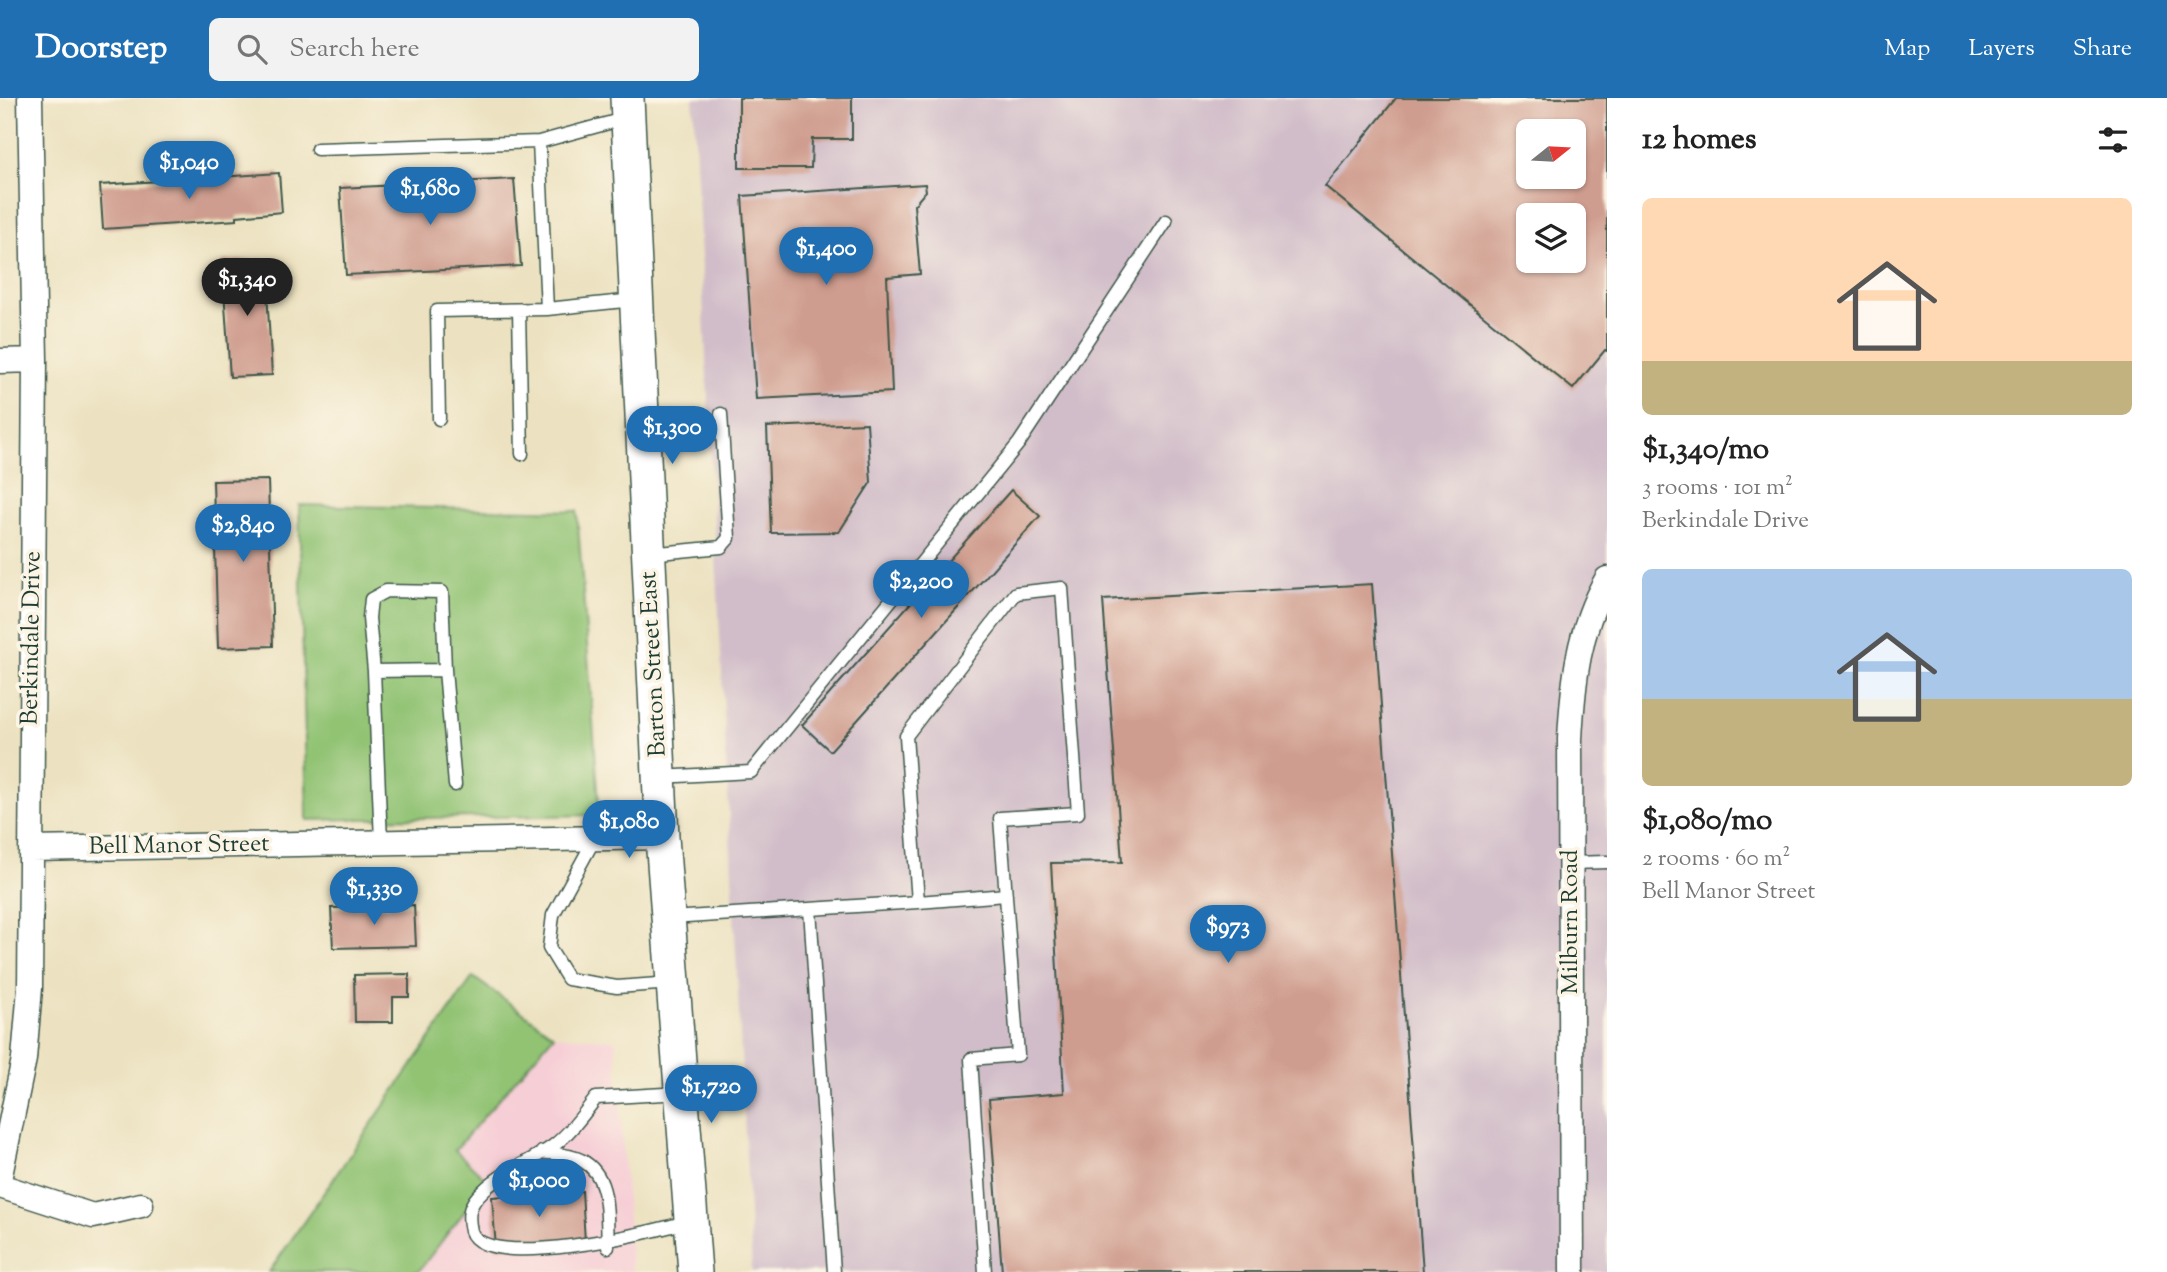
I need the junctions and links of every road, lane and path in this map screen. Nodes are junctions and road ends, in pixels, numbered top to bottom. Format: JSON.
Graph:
{"nodes":[{"id":1,"x":30,"y":98,"type":"edge"},
{"id":2,"x":628,"y":108,"type":"edge"},
{"id":3,"x":539,"y":142,"type":"junction"},
{"id":4,"x":317,"y":149,"type":"dead end"},
{"id":5,"x":1166,"y":220,"type":"dead end"},
{"id":6,"x":637,"y":299,"type":"junction"},
{"id":7,"x":547,"y":309,"type":"junction"},
{"id":8,"x":519,"y":310,"type":"junction"},
{"id":9,"x":35,"y":360,"type":"junction"},
{"id":10,"x":0,"y":361,"type":"edge"},
{"id":11,"x":721,"y":414,"type":"dead end"},
{"id":12,"x":439,"y":419,"type":"dead end"},
{"id":13,"x":522,"y":454,"type":"dead end"},
{"id":14,"x":649,"y":554,"type":"junction"},
{"id":15,"x":1607,"y":579,"type":"edge"},
{"id":16,"x":445,"y":670,"type":"junction"},
{"id":17,"x":374,"y":671,"type":"junction"},
{"id":18,"x":660,"y":777,"type":"junction"},
{"id":19,"x":455,"y":785,"type":"dead end"},
{"id":20,"x":662,"y":837,"type":"junction"},
{"id":21,"x":596,"y":838,"type":"junction"},
{"id":22,"x":382,"y":842,"type":"junction"},
{"id":23,"x":31,"y":849,"type":"junction"},
{"id":24,"x":1607,"y":862,"type":"edge"},
{"id":25,"x":1571,"y":863,"type":"junction"},
{"id":26,"x":1006,"y":895,"type":"junction"},
{"id":27,"x":918,"y":902,"type":"junction"},
{"id":28,"x":810,"y":909,"type":"junction"},
{"id":29,"x":668,"y":919,"type":"junction"},
{"id":30,"x":673,"y":983,"type":"junction"},
{"id":31,"x":681,"y":1093,"type":"junction"},
{"id":32,"x":542,"y":1152,"type":"junction"},
{"id":33,"x":0,"y":1175,"type":"edge"},
{"id":34,"x":0,"y":1186,"type":"edge"},
{"id":35,"x":141,"y":1205,"type":"dead end"},
{"id":36,"x":691,"y":1220,"type":"junction"},
{"id":37,"x":608,"y":1247,"type":"junction"},
{"id":38,"x":695,"y":1272,"type":"edge"},
{"id":39,"x":834,"y":1272,"type":"edge"},
{"id":40,"x":985,"y":1272,"type":"edge"},
{"id":41,"x":1572,"y":1272,"type":"edge"}],
"edges":[{"from":1,"to":9,"type":"street","name":"Berkindale Drive"},
{"from":2,"to":3,"type":"lane"},
{"from":2,"to":6,"type":"main road","name":"Barton Street East"},
{"from":3,"to":4,"type":"lane"},
{"from":3,"to":7,"type":"lane"},
{"from":5,"to":18,"type":"lane"},
{"from":6,"to":7,"type":"lane"},
{"from":6,"to":14,"type":"main road","name":"Barton Street East"},
{"from":7,"to":8,"type":"lane"},
{"from":8,"to":12,"type":"lane"},
{"from":8,"to":13,"type":"lane"},
{"from":9,"to":10,"type":"street"},
{"from":9,"to":23,"type":"street","name":"Berkindale Drive"},
{"from":11,"to":14,"type":"lane"},
{"from":14,"to":18,"type":"main road","name":"Barton Street East"},
{"from":15,"to":25,"type":"street","name":"Milburn Road"},
{"from":16,"to":17,"type":"lane"},
{"from":16,"to":17,"type":"lane"},
{"from":16,"to":19,"type":"lane"},
{"from":17,"to":22,"type":"lane"},
{"from":18,"to":20,"type":"main road","name":"Barton Street East"},
{"from":20,"to":21,"type":"street","name":"Bell Manor Street"},
{"from":20,"to":29,"type":"main road","name":"Barton Street East"},
{"from":21,"to":22,"type":"street","name":"Bell Manor Street"},
{"from":21,"to":30,"type":"lane"},
{"from":22,"to":23,"type":"street","name":"Bell Manor Street"},
{"from":23,"to":33,"type":"street","name":"Berkindale Drive"},
{"from":24,"to":25,"type":"lane"},
{"from":25,"to":41,"type":"street","name":"Milburn Road"},
{"from":26,"to":27,"type":"lane"},
{"from":26,"to":27,"type":"lane"},
{"from":26,"to":40,"type":"lane"},
{"from":27,"to":28,"type":"lane"},
{"from":28,"to":29,"type":"lane"},
{"from":28,"to":39,"type":"lane"},
{"from":29,"to":30,"type":"main road","name":"Barton Street East"},
{"from":30,"to":31,"type":"main road","name":"Barton Street East"},
{"from":31,"to":32,"type":"lane"},
{"from":31,"to":36,"type":"main road","name":"Barton Street East"},
{"from":32,"to":37,"type":"lane"},
{"from":32,"to":37,"type":"lane"},
{"from":34,"to":35,"type":"street"},
{"from":36,"to":37,"type":"lane"},
{"from":36,"to":38,"type":"main road","name":"Barton Street East"}]}
